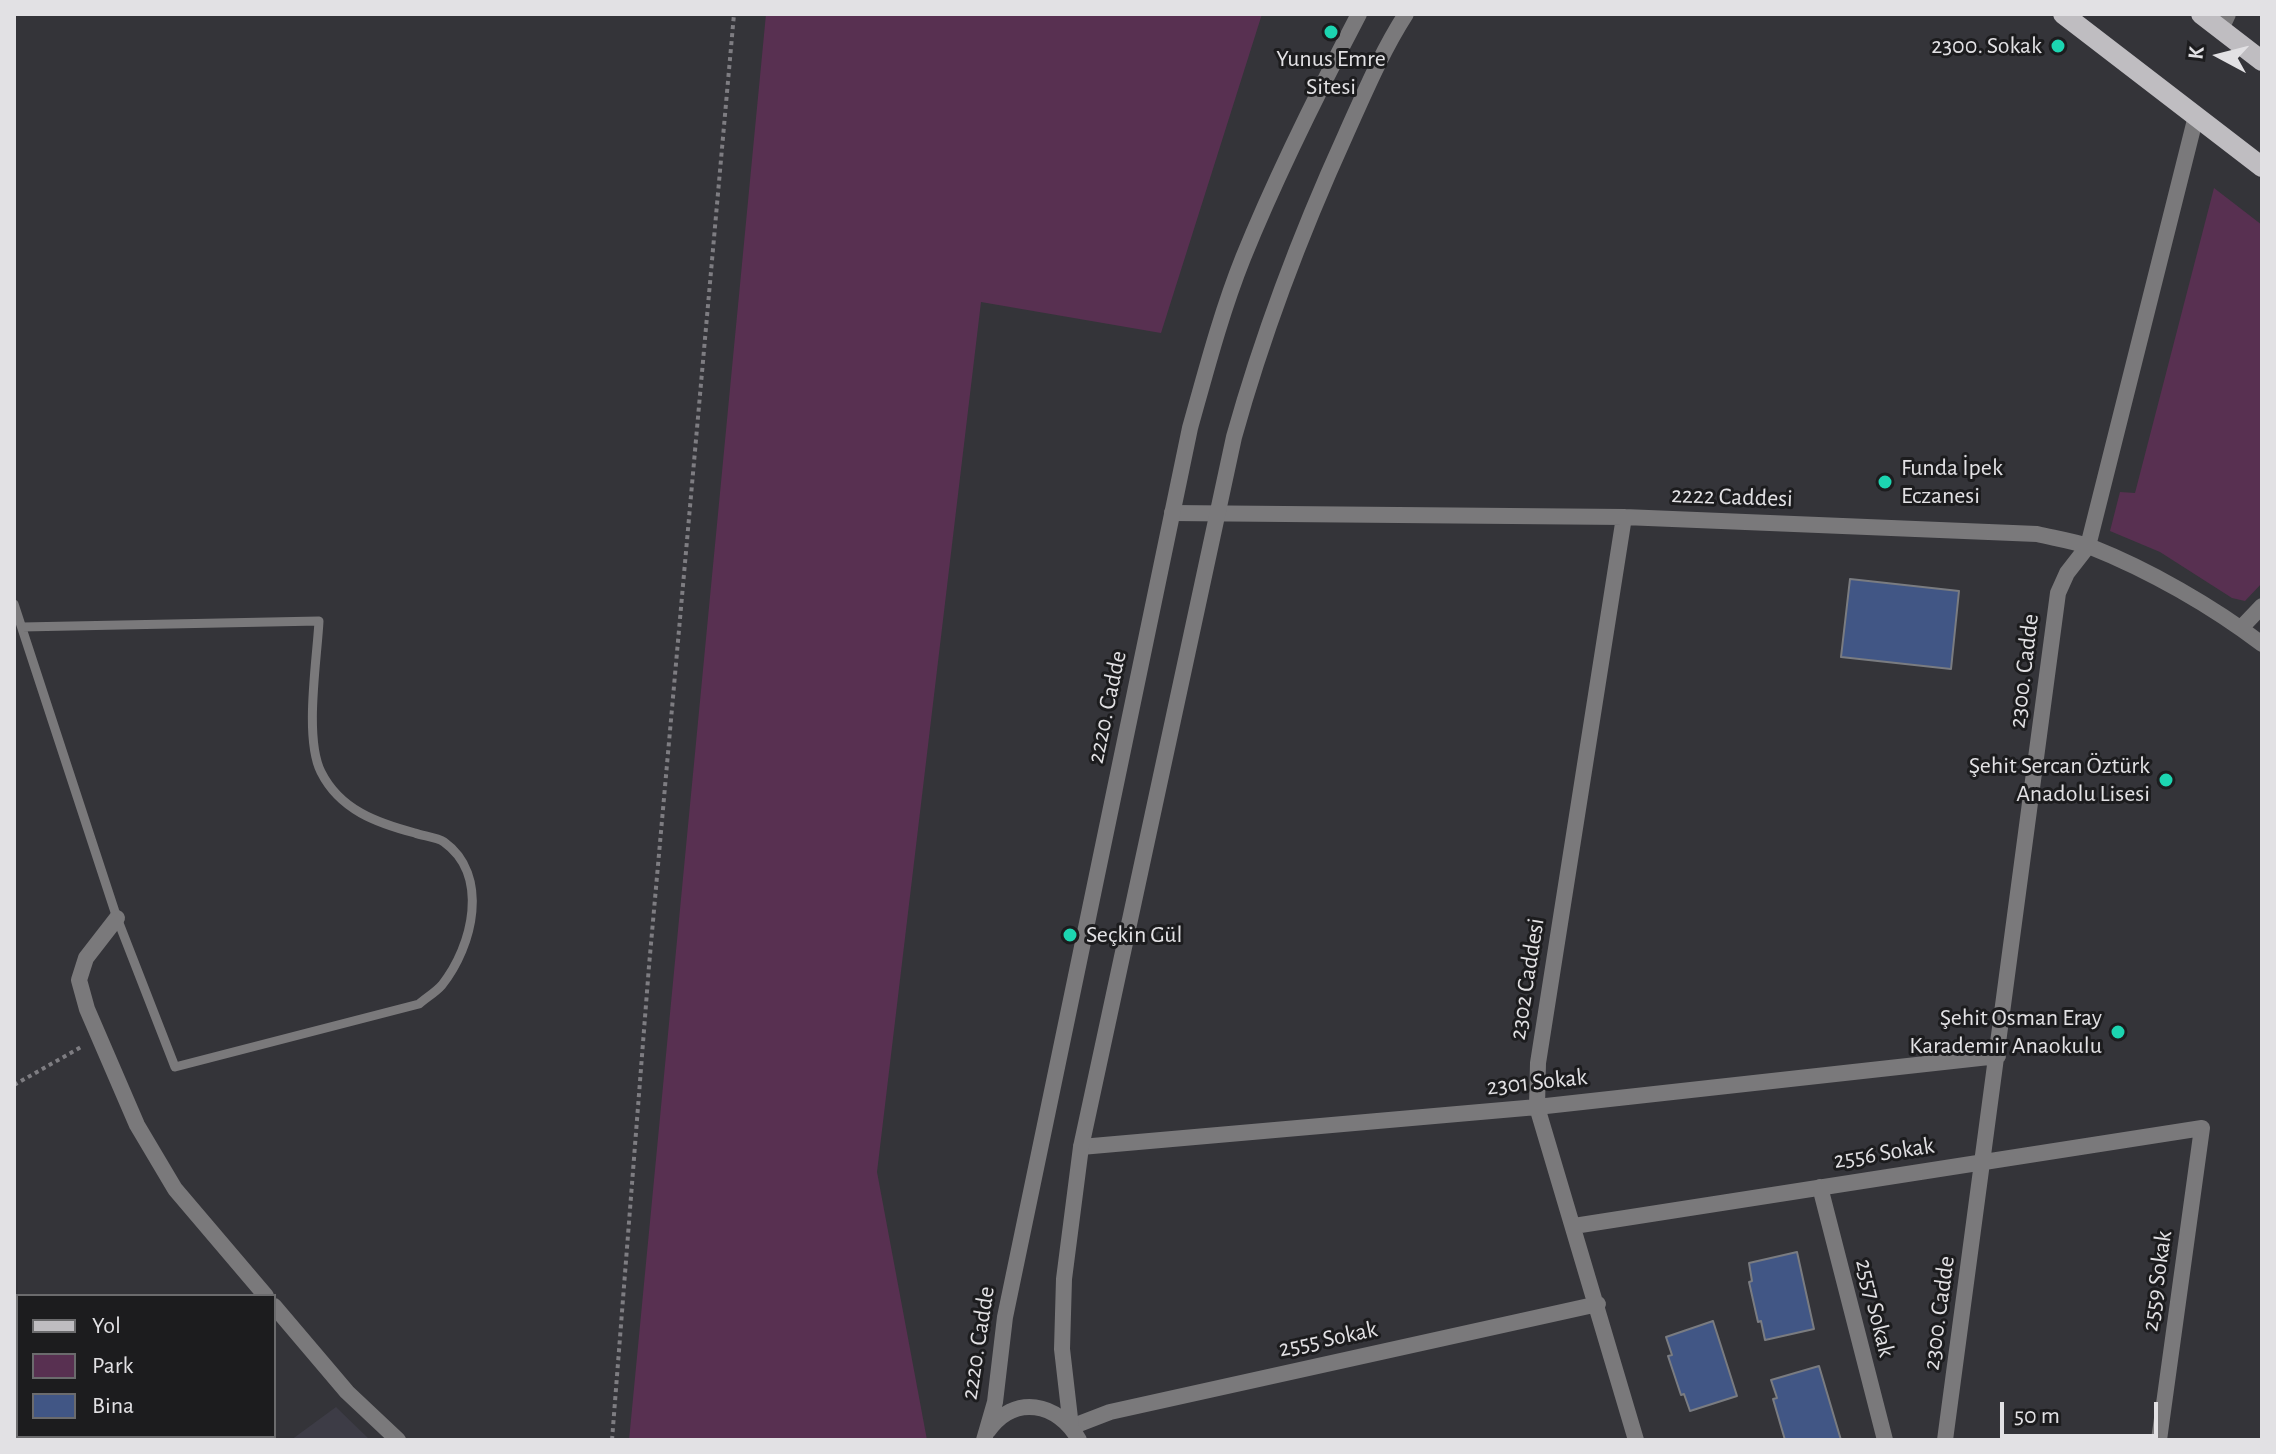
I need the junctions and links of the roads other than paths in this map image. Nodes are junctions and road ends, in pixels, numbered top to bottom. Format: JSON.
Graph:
{"nodes":[{"id":1,"x":1359,"y":14,"type":"edge"},
{"id":2,"x":1406,"y":14,"type":"edge"},
{"id":3,"x":2063,"y":14,"type":"edge"},
{"id":4,"x":2201,"y":14,"type":"edge"},
{"id":5,"x":2224,"y":22,"type":"edge"},
{"id":6,"x":2262,"y":61,"type":"edge"},
{"id":7,"x":2196,"y":116,"type":"junction"},
{"id":8,"x":2262,"y":167,"type":"edge"},
{"id":9,"x":1172,"y":513,"type":"junction"},
{"id":10,"x":1218,"y":513,"type":"junction"},
{"id":11,"x":1624,"y":517,"type":"junction"},
{"id":12,"x":2088,"y":546,"type":"junction"},
{"id":13,"x":14,"y":604,"type":"edge"},
{"id":14,"x":2262,"y":606,"type":"edge"},
{"id":15,"x":22,"y":627,"type":"junction"},
{"id":16,"x":2241,"y":628,"type":"junction"},
{"id":17,"x":2262,"y":644,"type":"edge"},
{"id":18,"x":117,"y":918,"type":"junction"},
{"id":19,"x":1998,"y":1056,"type":"junction"},
{"id":20,"x":1537,"y":1107,"type":"junction"},
{"id":21,"x":2202,"y":1128,"type":"joint"},
{"id":22,"x":1081,"y":1147,"type":"junction"},
{"id":23,"x":1984,"y":1162,"type":"junction"},
{"id":24,"x":1820,"y":1187,"type":"junction"},
{"id":25,"x":1574,"y":1226,"type":"junction"},
{"id":26,"x":264,"y":1294,"type":"edge"},
{"id":27,"x":1598,"y":1304,"type":"junction"},
{"id":28,"x":276,"y":1308,"type":"edge"},
{"id":29,"x":1075,"y":1433,"type":"edge"},
{"id":30,"x":984,"y":1438,"type":"edge"},
{"id":31,"x":398,"y":1440,"type":"edge"},
{"id":32,"x":1636,"y":1440,"type":"edge"},
{"id":33,"x":1885,"y":1440,"type":"edge"},
{"id":34,"x":1945,"y":1440,"type":"edge"},
{"id":35,"x":2159,"y":1440,"type":"edge"}],
"edges":[{"from":1,"to":9,"type":"street","name":"2220. Cadde"},
{"from":2,"to":10,"type":"street"},
{"from":3,"to":7,"type":"main road"},
{"from":4,"to":5,"type":"main road"},
{"from":5,"to":6,"type":"main road"},
{"from":7,"to":8,"type":"main road"},
{"from":7,"to":12,"type":"street","name":"2300. Cadde"},
{"from":9,"to":10,"type":"street","name":"2222 Caddesi"},
{"from":9,"to":30,"type":"street","name":"2220. Cadde"},
{"from":10,"to":11,"type":"street","name":"2222 Caddesi"},
{"from":10,"to":22,"type":"street"},
{"from":11,"to":12,"type":"street","name":"2222 Caddesi"},
{"from":11,"to":20,"type":"street","name":"2302 Caddesi"},
{"from":12,"to":16,"type":"street","name":"2222 Caddesi"},
{"from":12,"to":19,"type":"street","name":"2300. Cadde"},
{"from":13,"to":15,"type":"lane"},
{"from":14,"to":16,"type":"street"},
{"from":15,"to":18,"type":"lane"},
{"from":15,"to":18,"type":"lane"},
{"from":16,"to":17,"type":"street","name":"2222 Caddesi"},
{"from":18,"to":26,"type":"street"},
{"from":19,"to":20,"type":"street","name":"2301 Sokak"},
{"from":19,"to":23,"type":"street","name":"2300. Cadde"},
{"from":20,"to":22,"type":"street","name":"2301 Sokak"},
{"from":20,"to":25,"type":"street","name":"2302 Caddesi"},
{"from":21,"to":23,"type":"street","name":"2556 Sokak"},
{"from":21,"to":35,"type":"street","name":"2559 Sokak"},
{"from":22,"to":29,"type":"street"},
{"from":23,"to":24,"type":"street","name":"2556 Sokak"},
{"from":23,"to":34,"type":"street","name":"2300. Cadde"},
{"from":24,"to":25,"type":"street","name":"2556 Sokak"},
{"from":24,"to":33,"type":"street","name":"2557 Sokak"},
{"from":25,"to":27,"type":"street","name":"2302 Caddesi"},
{"from":27,"to":29,"type":"street","name":"2555 Sokak"},
{"from":27,"to":32,"type":"street","name":"2302 Caddesi"},
{"from":28,"to":31,"type":"street"},
{"from":29,"to":30,"type":"street","name":"2220. Cadde"}]}
